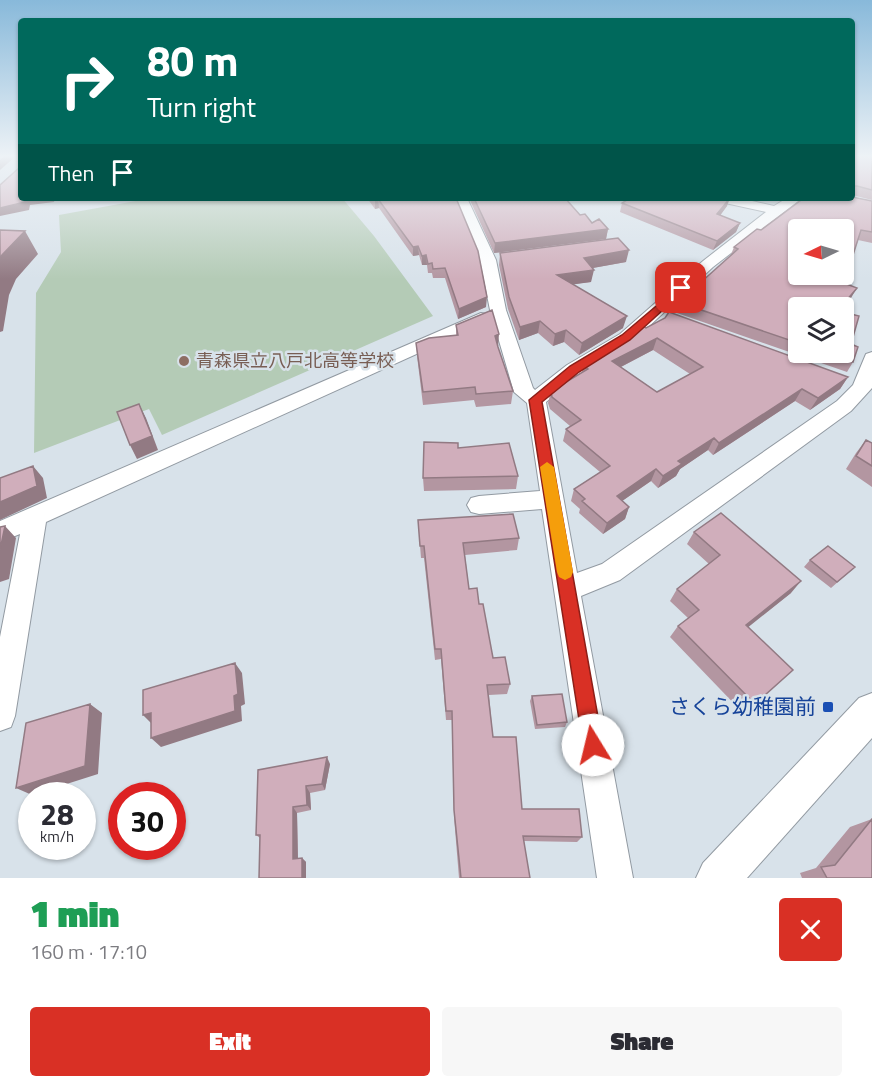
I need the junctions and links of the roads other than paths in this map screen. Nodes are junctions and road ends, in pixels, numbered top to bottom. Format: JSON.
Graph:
{"nodes":[{"id":1,"x":463,"y":201,"type":"edge"},
{"id":2,"x":735,"y":201,"type":"edge"},
{"id":3,"x":791,"y":201,"type":"edge"},
{"id":4,"x":776,"y":210,"type":"junction"},
{"id":5,"x":498,"y":310,"type":"junction"},
{"id":6,"x":654,"y":312,"type":"junction"},
{"id":7,"x":676,"y":320,"type":"edge"},
{"id":8,"x":872,"y":358,"type":"edge"},
{"id":9,"x":840,"y":380,"type":"edge"},
{"id":10,"x":867,"y":389,"type":"edge"},
{"id":11,"x":536,"y":400,"type":"junction"},
{"id":12,"x":552,"y":499,"type":"junction"},
{"id":13,"x":479,"y":506,"type":"dead end"},
{"id":14,"x":35,"y":517,"type":"junction"},
{"id":15,"x":0,"y":532,"type":"edge"},
{"id":16,"x":568,"y":589,"type":"junction"},
{"id":17,"x":872,"y":711,"type":"edge"},
{"id":18,"x":0,"y":716,"type":"edge"},
{"id":19,"x":615,"y":878,"type":"edge"},
{"id":20,"x":718,"y":878,"type":"edge"}],
"edges":[{"from":1,"to":5,"type":"street"},
{"from":2,"to":4,"type":"street"},
{"from":3,"to":4,"type":"street"},
{"from":4,"to":6,"type":"street"},
{"from":5,"to":11,"type":"street"},
{"from":5,"to":14,"type":"street"},
{"from":6,"to":7,"type":"street"},
{"from":6,"to":11,"type":"street"},
{"from":8,"to":10,"type":"street"},
{"from":9,"to":10,"type":"street"},
{"from":10,"to":16,"type":"street"},
{"from":11,"to":12,"type":"street"},
{"from":12,"to":13,"type":"street"},
{"from":12,"to":16,"type":"street"},
{"from":14,"to":15,"type":"street"},
{"from":14,"to":18,"type":"street"},
{"from":16,"to":19,"type":"street"},
{"from":17,"to":20,"type":"street"}]}
